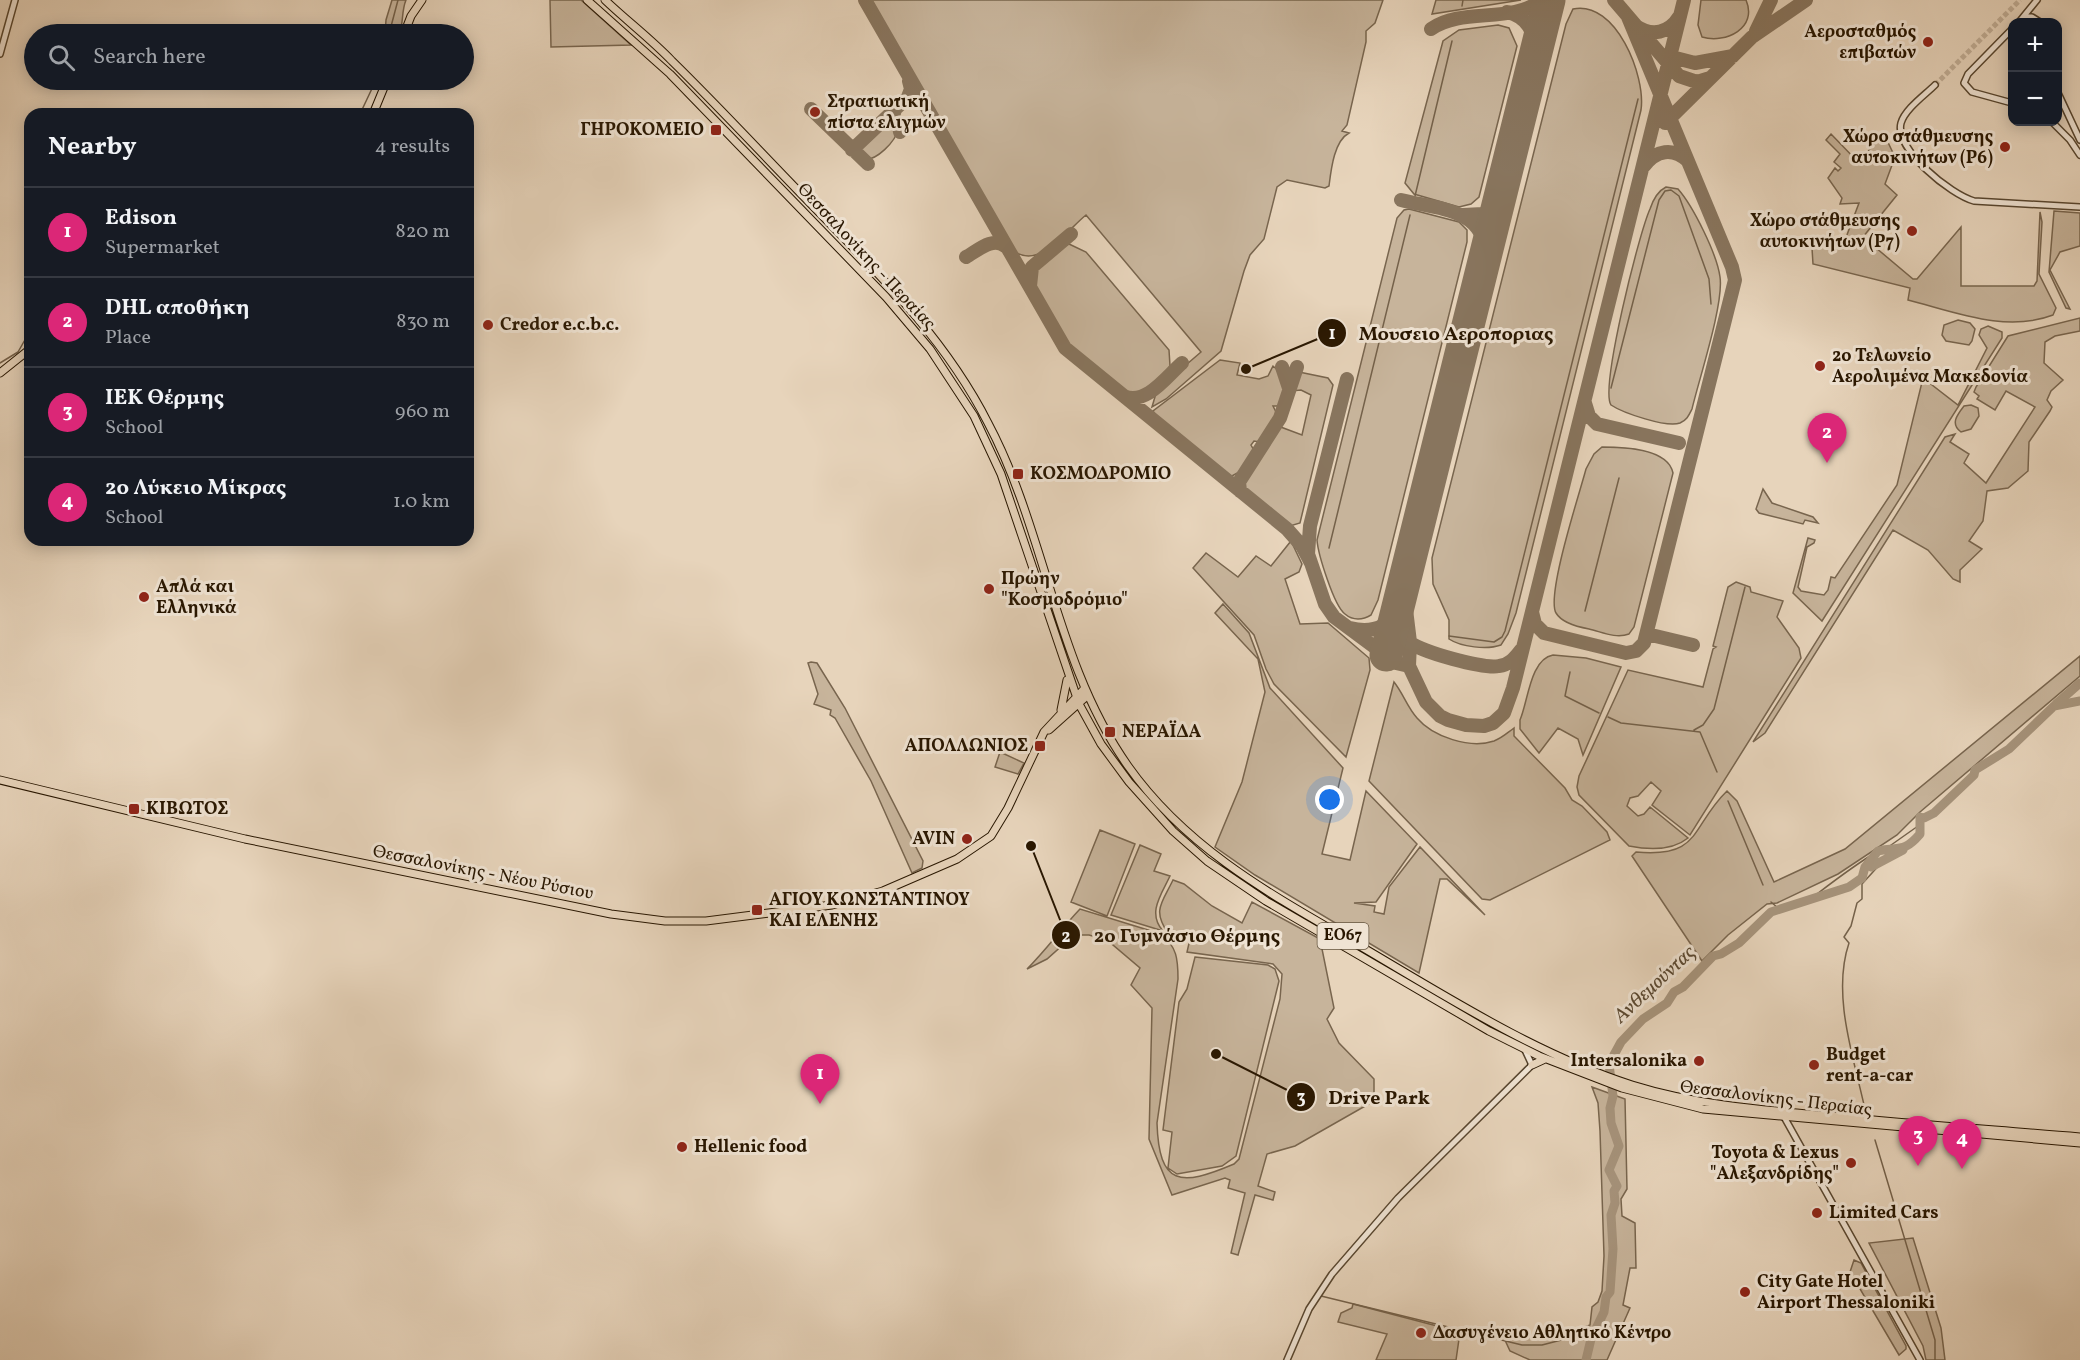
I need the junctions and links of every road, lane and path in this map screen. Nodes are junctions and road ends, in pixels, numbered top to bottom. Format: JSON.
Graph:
{"nodes":[{"id":1,"x":15,"y":0,"type":"edge"},
{"id":2,"x":422,"y":0,"type":"edge"},
{"id":3,"x":587,"y":0,"type":"edge"},
{"id":4,"x":605,"y":0,"type":"edge"},
{"id":5,"x":2037,"y":0,"type":"edge"},
{"id":6,"x":2025,"y":17,"type":"joint"},
{"id":7,"x":2034,"y":18,"type":"edge"},
{"id":8,"x":408,"y":24,"type":"edge"},
{"id":9,"x":2008,"y":34,"type":"edge"},
{"id":10,"x":0,"y":54,"type":"edge"},
{"id":11,"x":1935,"y":85,"type":"tunnel mouth"},
{"id":12,"x":383,"y":90,"type":"edge"},
{"id":13,"x":2008,"y":102,"type":"edge"},
{"id":14,"x":2062,"y":102,"type":"edge"},
{"id":15,"x":375,"y":108,"type":"edge"},
{"id":16,"x":2056,"y":126,"type":"edge"},
{"id":17,"x":2080,"y":140,"type":"edge"},
{"id":18,"x":2080,"y":155,"type":"edge"},
{"id":19,"x":2080,"y":207,"type":"edge"},
{"id":20,"x":24,"y":355,"type":"edge"},
{"id":21,"x":0,"y":373,"type":"edge"},
{"id":22,"x":1067,"y":674,"type":"junction"},
{"id":23,"x":1086,"y":692,"type":"junction"},
{"id":24,"x":1077,"y":701,"type":"junction"},
{"id":25,"x":1060,"y":712,"type":"junction"},
{"id":26,"x":1041,"y":738,"type":"junction"},
{"id":27,"x":1,"y":780,"type":"edge"},
{"id":28,"x":1521,"y":1047,"type":"junction"},
{"id":29,"x":1547,"y":1059,"type":"junction"},
{"id":30,"x":1532,"y":1065,"type":"junction"},
{"id":31,"x":1596,"y":1075,"type":"junction"},
{"id":32,"x":1782,"y":1114,"type":"junction"},
{"id":33,"x":1877,"y":1123,"type":"junction"},
{"id":34,"x":2080,"y":1137,"type":"edge"},
{"id":35,"x":2080,"y":1143,"type":"edge"},
{"id":36,"x":1287,"y":1360,"type":"edge"},
{"id":37,"x":1920,"y":1360,"type":"edge"}],
"edges":[{"from":1,"to":10,"type":"street"},
{"from":2,"to":8,"type":"main road"},
{"from":3,"to":22,"type":"main road","name":"Θεσσαλονίκης - Περαίας"},
{"from":4,"to":23,"type":"main road","name":"Θεσσαλονίκης - Περαίας"},
{"from":5,"to":6,"type":"street"},
{"from":6,"to":7,"type":"street"},
{"from":9,"to":13,"type":"street"},
{"from":11,"to":19,"type":"street"},
{"from":12,"to":15,"type":"main road"},
{"from":14,"to":17,"type":"street"},
{"from":16,"to":18,"type":"street"},
{"from":20,"to":21,"type":"main road"},
{"from":22,"to":24,"type":"main road","name":"Θεσσαλονίκης - Περαίας"},
{"from":22,"to":25,"type":"main road"},
{"from":23,"to":24,"type":"main road","name":"Θεσσαλονίκης - Νέου Ρύσιου"},
{"from":23,"to":31,"type":"main road","name":"Θεσσαλονίκης - Περαίας","number":"ΕΟ67"},
{"from":24,"to":25,"type":"main road","name":"Θεσσαλονίκης - Νέου Ρύσιου"},
{"from":24,"to":26,"type":"main road","name":"Θεσσαλονίκης - Νέου Ρύσιου"},
{"from":24,"to":28,"type":"main road","name":"Θεσσαλονίκης - Περαίας","number":"ΕΟ67"},
{"from":25,"to":26,"type":"main road","name":"Θεσσαλονίκης - Νέου Ρύσιου"},
{"from":26,"to":27,"type":"main road","name":"Θεσσαλονίκης - Νέου Ρύσιου"},
{"from":28,"to":29,"type":"main road","name":"Θεσσαλονίκης - Περαίας","number":"ΕΟ67"},
{"from":28,"to":30,"type":"street"},
{"from":29,"to":30,"type":"main road"},
{"from":29,"to":31,"type":"main road","name":"Θεσσαλονίκης - Περαίας","number":"ΕΟ67"},
{"from":30,"to":36,"type":"street"},
{"from":31,"to":32,"type":"main road","name":"Θεσσαλονίκης - Περαίας","number":"ΕΟ67"},
{"from":32,"to":33,"type":"main road","name":"Θεσσαλονίκης - Περαίας","number":"ΕΟ67"},
{"from":32,"to":33,"type":"main road","name":"Θεσσαλονίκης - Περαίας","number":"ΕΟ67"},
{"from":32,"to":37,"type":"street"},
{"from":33,"to":34,"type":"main road","name":"Θεσσαλονίκης - Περαίας","number":"ΕΟ67"},
{"from":33,"to":35,"type":"main road","name":"Θεσσαλονίκης - Περαίας","number":"ΕΟ67"}]}
